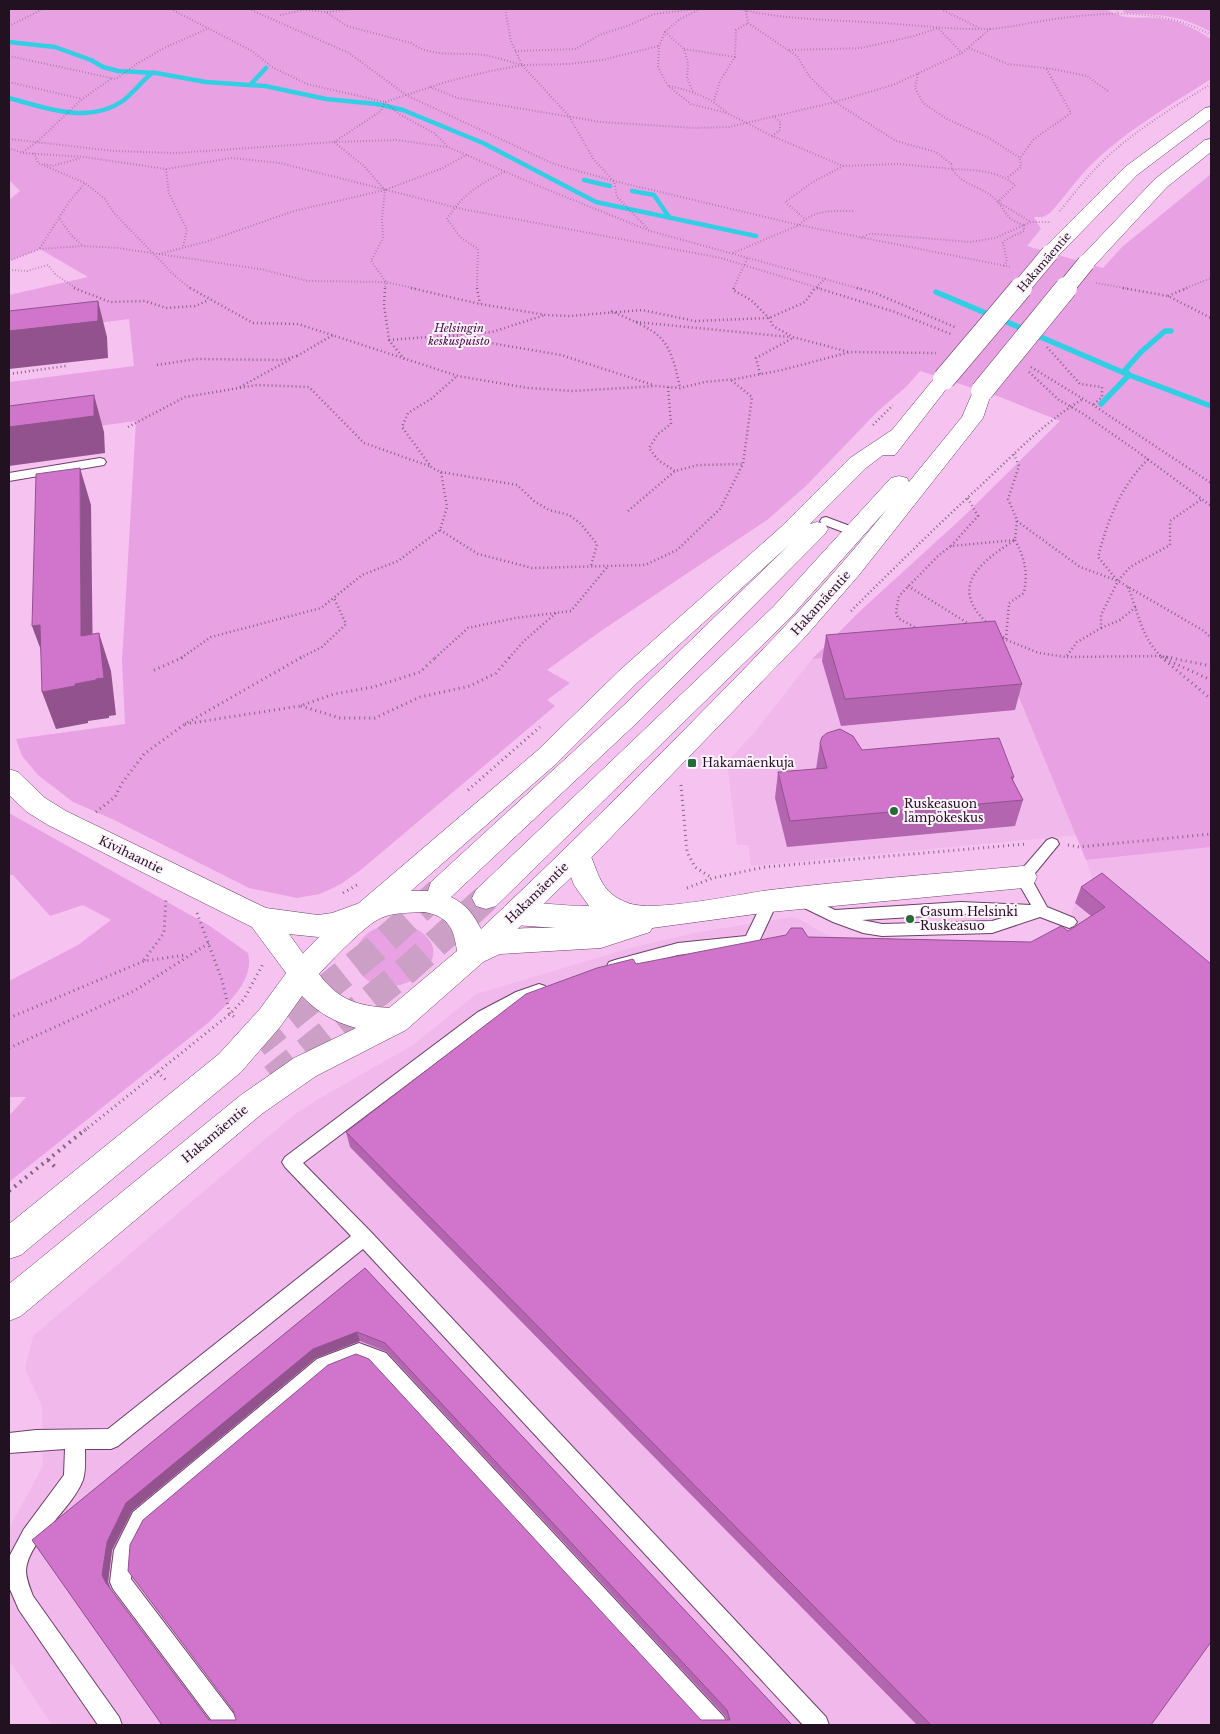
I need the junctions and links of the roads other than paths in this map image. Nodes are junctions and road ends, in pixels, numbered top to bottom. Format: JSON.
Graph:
{"nodes":[{"id":1,"x":1211,"y":112,"type":"edge"},
{"id":2,"x":1211,"y":144,"type":"edge"},
{"id":3,"x":982,"y":391,"type":"junction"},
{"id":4,"x":898,"y":435,"type":"junction"},
{"id":5,"x":100,"y":462,"type":"dead end"},
{"id":6,"x":9,"y":477,"type":"edge"},
{"id":7,"x":826,"y":521,"type":"junction"},
{"id":8,"x":854,"y":532,"type":"junction"},
{"id":9,"x":9,"y":779,"type":"edge"},
{"id":10,"x":1052,"y":844,"type":"road end"},
{"id":11,"x":577,"y":855,"type":"junction"},
{"id":12,"x":1023,"y":877,"type":"junction"},
{"id":13,"x":442,"y":897,"type":"junction"},
{"id":14,"x":486,"y":898,"type":"tunnel mouth"},
{"id":15,"x":798,"y":898,"type":"junction"},
{"id":16,"x":770,"y":900,"type":"junction"},
{"id":17,"x":370,"y":910,"type":"junction"},
{"id":18,"x":1042,"y":911,"type":"junction"},
{"id":19,"x":515,"y":914,"type":"junction"},
{"id":20,"x":625,"y":915,"type":"junction"},
{"id":21,"x":657,"y":917,"type":"junction"},
{"id":22,"x":262,"y":919,"type":"junction"},
{"id":23,"x":1069,"y":922,"type":"dead end"},
{"id":24,"x":472,"y":955,"type":"junction"},
{"id":25,"x":596,"y":972,"type":"edge"},
{"id":26,"x":302,"y":973,"type":"junction"},
{"id":27,"x":550,"y":988,"type":"edge"},
{"id":28,"x":396,"y":1020,"type":"junction"},
{"id":29,"x":364,"y":1237,"type":"junction"},
{"id":30,"x":9,"y":1244,"type":"edge"},
{"id":31,"x":9,"y":1306,"type":"edge"},
{"id":32,"x":75,"y":1440,"type":"junction"},
{"id":33,"x":9,"y":1443,"type":"edge"},
{"id":34,"x":111,"y":1725,"type":"edge"},
{"id":35,"x":228,"y":1725,"type":"edge"},
{"id":36,"x":716,"y":1725,"type":"edge"},
{"id":37,"x":818,"y":1725,"type":"edge"}],
"edges":[{"from":1,"to":4,"type":"main road","name":"Hakamäentie","bridge":true},
{"from":2,"to":3,"type":"main road","name":"Hakamäentie","bridge":true},
{"from":3,"to":8,"type":"main road","name":"Hakamäentie"},
{"from":3,"to":11,"type":"main road","name":"Hakamäentie"},
{"from":4,"to":7,"type":"main road","name":"Hakamäentie"},
{"from":4,"to":17,"type":"main road","name":"Hakamäentie"},
{"from":5,"to":6,"type":"lane"},
{"from":7,"to":8,"type":"lane"},
{"from":7,"to":13,"type":"main road","name":"Hakamäentie"},
{"from":8,"to":14,"type":"main road","name":"Hakamäentie"},
{"from":9,"to":22,"type":"main road","name":"Kivihaantie"},
{"from":10,"to":12,"type":"lane"},
{"from":11,"to":19,"type":"main road","name":"Hakamäentie"},
{"from":11,"to":20,"type":"main road"},
{"from":12,"to":15,"type":"main road"},
{"from":12,"to":18,"type":"lane"},
{"from":13,"to":17,"type":"main road","name":"Kivihaantie"},
{"from":13,"to":19,"type":"main road","name":"Kivihaantie"},
{"from":13,"to":24,"type":"main road"},
{"from":15,"to":16,"type":"main road"},
{"from":15,"to":18,"type":"lane"},
{"from":16,"to":21,"type":"main road"},
{"from":16,"to":25,"type":"lane"},
{"from":17,"to":22,"type":"main road","name":"Kivihaantie"},
{"from":17,"to":26,"type":"main road","name":"Hakamäentie"},
{"from":18,"to":23,"type":"lane"},
{"from":19,"to":20,"type":"main road"},
{"from":19,"to":24,"type":"main road","name":"Hakamäentie"},
{"from":20,"to":21,"type":"main road"},
{"from":21,"to":24,"type":"main road"},
{"from":22,"to":26,"type":"main road","name":"Kivihaantie"},
{"from":24,"to":28,"type":"main road","name":"Hakamäentie"},
{"from":26,"to":28,"type":"main road","name":"Kivihaantie"},
{"from":26,"to":30,"type":"main road","name":"Hakamäentie"},
{"from":27,"to":29,"type":"lane"},
{"from":28,"to":31,"type":"main road","name":"Hakamäentie"},
{"from":29,"to":32,"type":"lane"},
{"from":29,"to":37,"type":"lane"},
{"from":32,"to":33,"type":"lane"},
{"from":32,"to":34,"type":"lane"},
{"from":35,"to":36,"type":"lane"}]}
